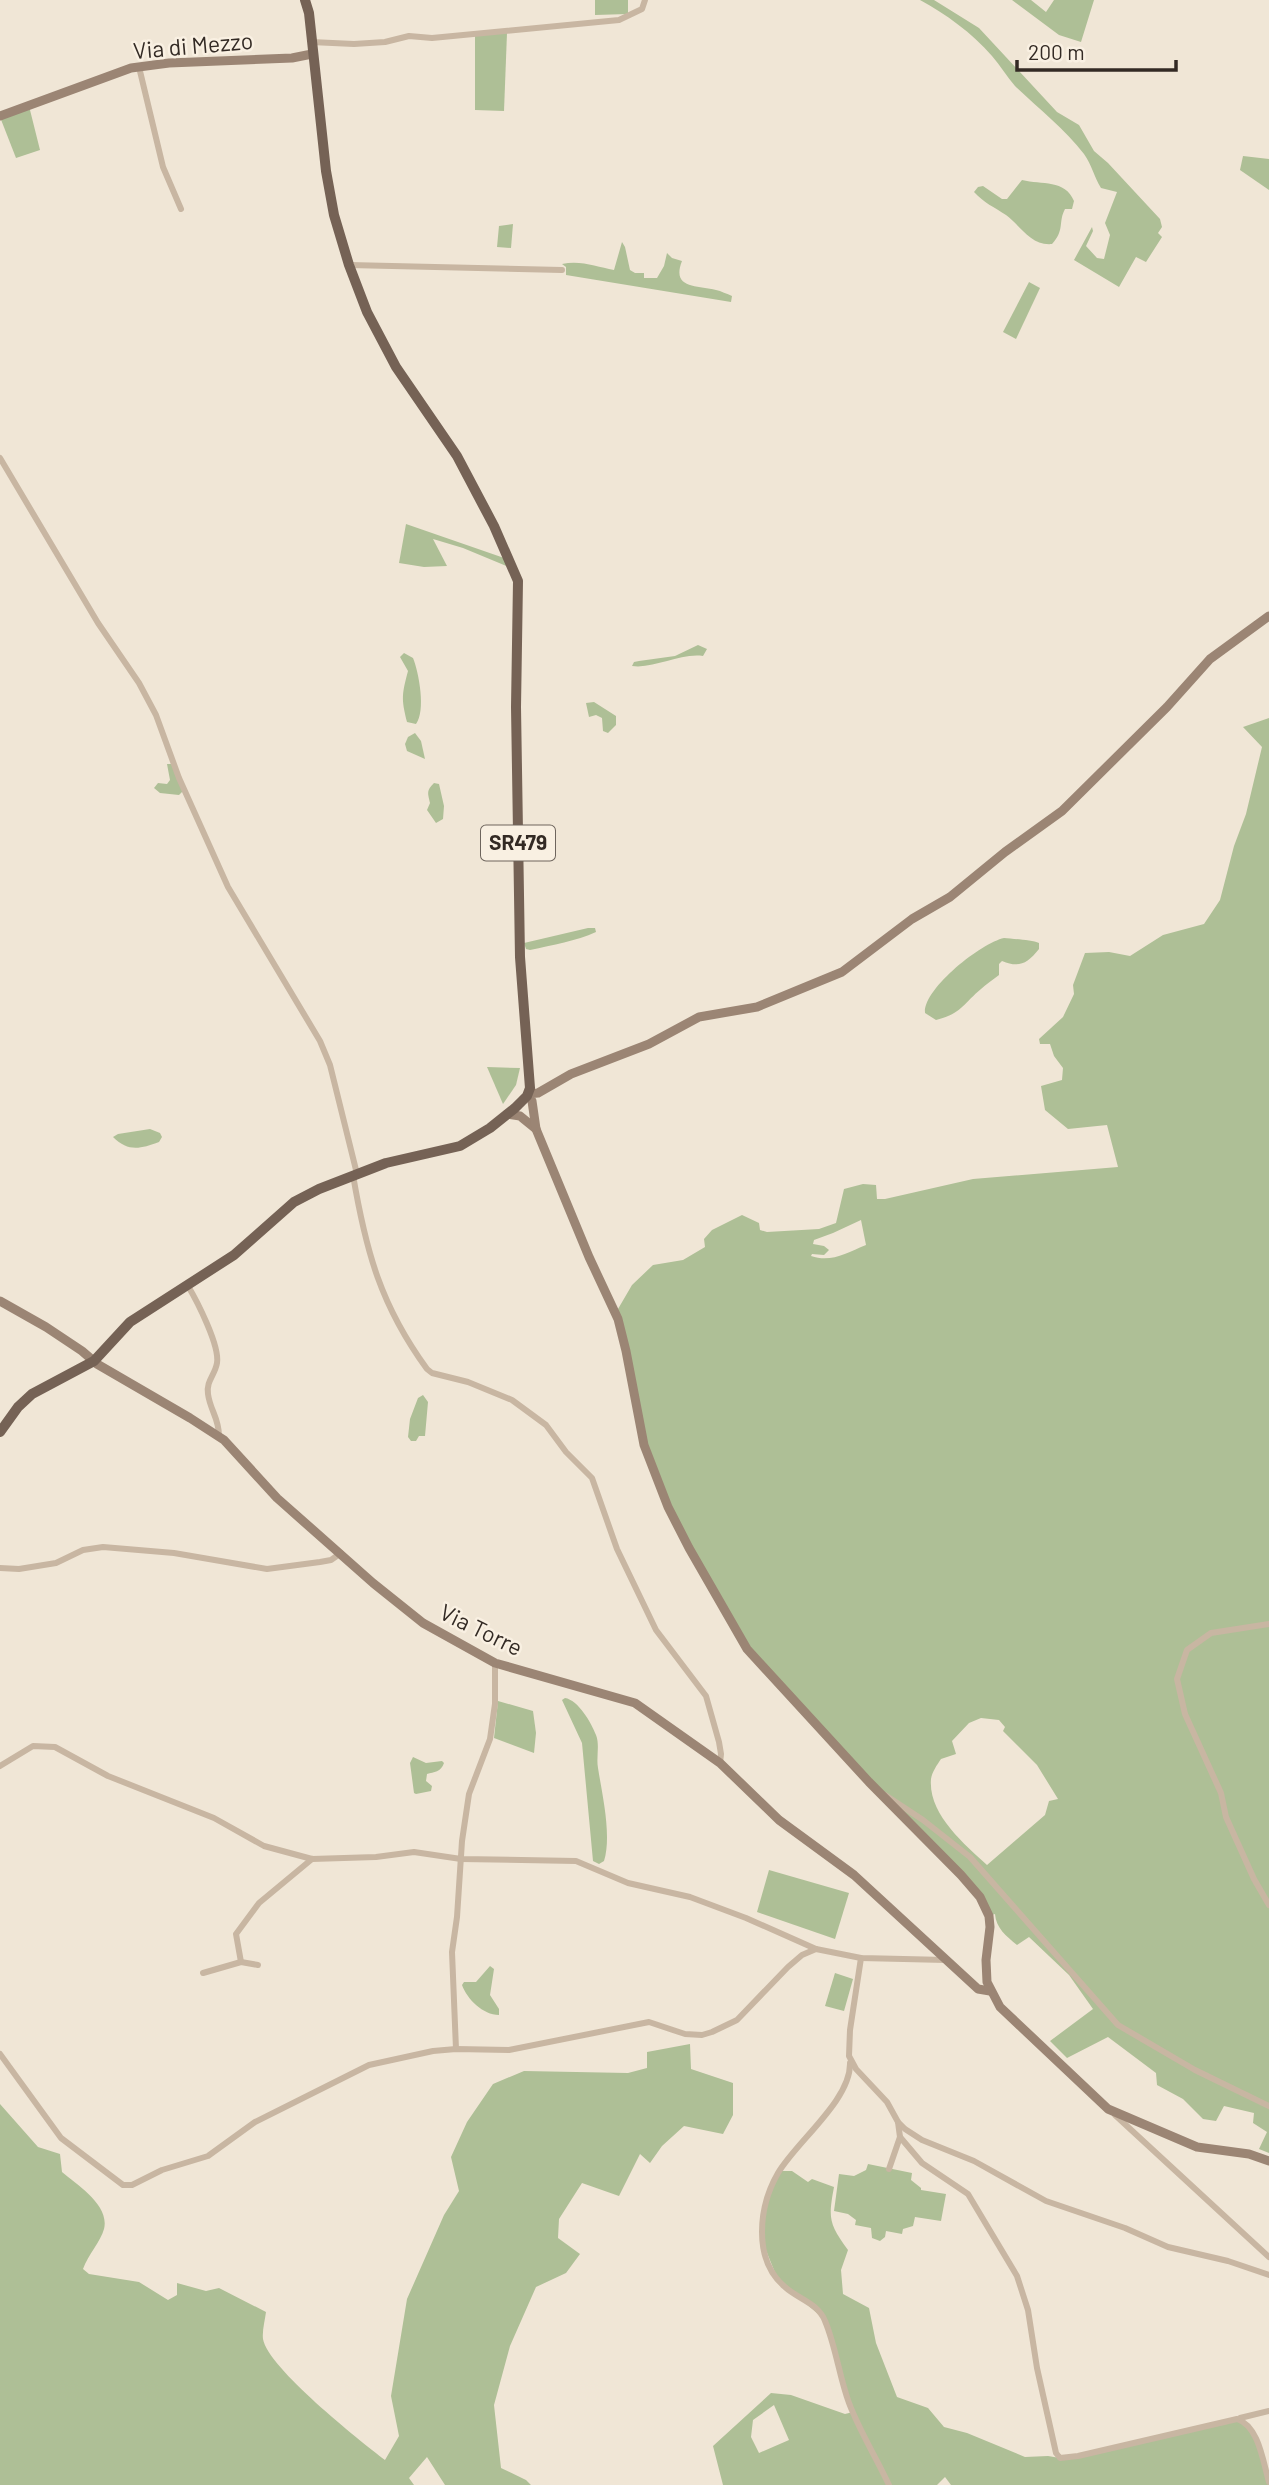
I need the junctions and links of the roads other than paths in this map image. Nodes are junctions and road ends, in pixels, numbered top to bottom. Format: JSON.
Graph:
{"nodes":[{"id":1,"x":305,"y":0,"type":"edge"},
{"id":2,"x":645,"y":0,"type":"edge"},
{"id":3,"x":312,"y":48,"type":"junction"},
{"id":4,"x":139,"y":67,"type":"junction"},
{"id":5,"x":0,"y":116,"type":"edge"},
{"id":6,"x":181,"y":209,"type":"dead end"},
{"id":7,"x":349,"y":265,"type":"junction"},
{"id":8,"x":562,"y":270,"type":"dead end"},
{"id":9,"x":0,"y":458,"type":"edge"},
{"id":10,"x":1269,"y":616,"type":"edge"},
{"id":11,"x":528,"y":1094,"type":"junction"},
{"id":12,"x":507,"y":1114,"type":"junction"},
{"id":13,"x":536,"y":1129,"type":"junction"},
{"id":14,"x":355,"y":1175,"type":"junction"},
{"id":15,"x":188,"y":1286,"type":"junction"},
{"id":16,"x":0,"y":1301,"type":"edge"},
{"id":17,"x":93,"y":1361,"type":"junction"},
{"id":18,"x":0,"y":1432,"type":"edge"},
{"id":19,"x":219,"y":1436,"type":"junction"},
{"id":20,"x":341,"y":1553,"type":"junction"},
{"id":21,"x":0,"y":1568,"type":"edge"},
{"id":22,"x":1269,"y":1624,"type":"edge"},
{"id":23,"x":495,"y":1663,"type":"junction"},
{"id":24,"x":720,"y":1763,"type":"junction"},
{"id":25,"x":0,"y":1766,"type":"edge"},
{"id":26,"x":883,"y":1796,"type":"junction"},
{"id":27,"x":312,"y":1859,"type":"junction"},
{"id":28,"x":461,"y":1859,"type":"junction"},
{"id":29,"x":1269,"y":1905,"type":"edge"},
{"id":30,"x":816,"y":1949,"type":"junction"},
{"id":31,"x":861,"y":1958,"type":"junction"},
{"id":32,"x":946,"y":1960,"type":"junction"},
{"id":33,"x":241,"y":1962,"type":"junction"},
{"id":34,"x":258,"y":1965,"type":"dead end"},
{"id":35,"x":203,"y":1973,"type":"dead end"},
{"id":36,"x":990,"y":1991,"type":"junction"},
{"id":37,"x":456,"y":2049,"type":"junction"},
{"id":38,"x":0,"y":2054,"type":"edge"},
{"id":39,"x":850,"y":2061,"type":"junction"},
{"id":40,"x":1269,"y":2106,"type":"edge"},
{"id":41,"x":1108,"y":2109,"type":"junction"},
{"id":42,"x":898,"y":2122,"type":"junction"},
{"id":43,"x":900,"y":2137,"type":"junction"},
{"id":44,"x":1269,"y":2161,"type":"edge"},
{"id":45,"x":889,"y":2169,"type":"dead end"},
{"id":46,"x":1269,"y":2257,"type":"edge"},
{"id":47,"x":1269,"y":2275,"type":"edge"},
{"id":48,"x":1269,"y":2411,"type":"edge"},
{"id":49,"x":1238,"y":2419,"type":"junction"},
{"id":50,"x":1269,"y":2482,"type":"edge"},
{"id":51,"x":889,"y":2485,"type":"edge"}],
"edges":[{"from":1,"to":3,"type":"main road","number":"SR479"},
{"from":2,"to":3,"type":"street"},
{"from":3,"to":4,"type":"main road","name":"Via di Mezzo"},
{"from":3,"to":7,"type":"main road","number":"SR479"},
{"from":4,"to":5,"type":"main road","name":"Via di Mezzo"},
{"from":4,"to":6,"type":"street"},
{"from":7,"to":8,"type":"street"},
{"from":7,"to":11,"type":"main road","number":"SR479"},
{"from":9,"to":14,"type":"street"},
{"from":10,"to":11,"type":"main road"},
{"from":11,"to":12,"type":"main road"},
{"from":11,"to":13,"type":"main road"},
{"from":12,"to":13,"type":"main road"},
{"from":12,"to":14,"type":"main road"},
{"from":13,"to":26,"type":"main road"},
{"from":14,"to":15,"type":"main road"},
{"from":14,"to":24,"type":"street"},
{"from":15,"to":17,"type":"main road"},
{"from":15,"to":19,"type":"street"},
{"from":16,"to":17,"type":"main road","name":"Via Torre"},
{"from":17,"to":18,"type":"main road"},
{"from":17,"to":19,"type":"main road","name":"Via Torre"},
{"from":19,"to":20,"type":"main road","name":"Via Torre"},
{"from":20,"to":21,"type":"street"},
{"from":20,"to":23,"type":"main road","name":"Via Torre"},
{"from":22,"to":29,"type":"street"},
{"from":23,"to":24,"type":"main road","name":"Via Torre"},
{"from":23,"to":28,"type":"street"},
{"from":24,"to":32,"type":"main road","name":"Via Torre"},
{"from":25,"to":27,"type":"street"},
{"from":26,"to":36,"type":"main road"},
{"from":26,"to":40,"type":"street"},
{"from":27,"to":28,"type":"street"},
{"from":27,"to":33,"type":"street"},
{"from":28,"to":30,"type":"street"},
{"from":28,"to":37,"type":"street"},
{"from":30,"to":31,"type":"street"},
{"from":30,"to":37,"type":"street"},
{"from":31,"to":32,"type":"street"},
{"from":31,"to":39,"type":"street"},
{"from":32,"to":36,"type":"main road","name":"Via Torre"},
{"from":33,"to":34,"type":"street"},
{"from":33,"to":35,"type":"street"},
{"from":36,"to":41,"type":"main road"},
{"from":37,"to":38,"type":"street"},
{"from":39,"to":42,"type":"street"},
{"from":39,"to":51,"type":"street"},
{"from":41,"to":44,"type":"main road"},
{"from":41,"to":46,"type":"street"},
{"from":42,"to":43,"type":"street"},
{"from":42,"to":47,"type":"street"},
{"from":43,"to":45,"type":"street"},
{"from":43,"to":49,"type":"street"},
{"from":48,"to":49,"type":"street"},
{"from":49,"to":50,"type":"street"}]}
